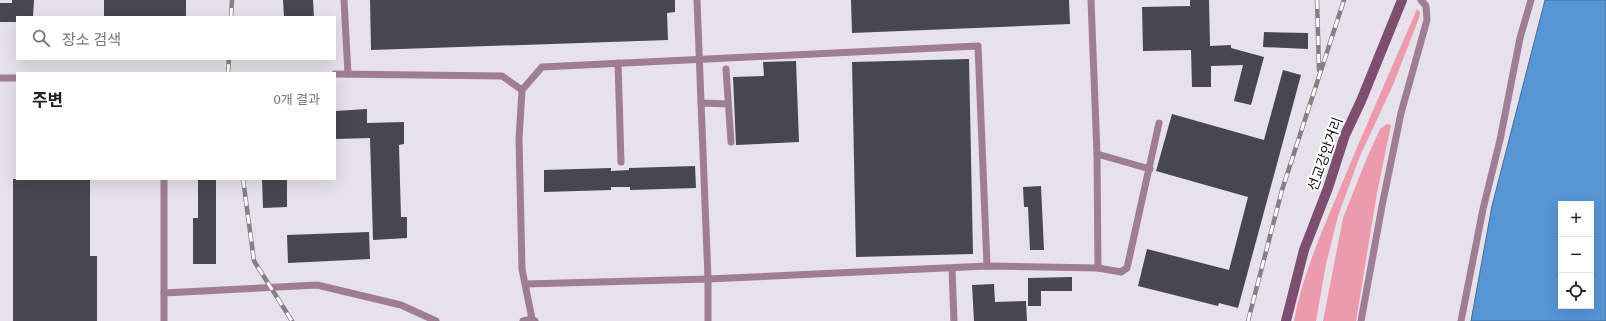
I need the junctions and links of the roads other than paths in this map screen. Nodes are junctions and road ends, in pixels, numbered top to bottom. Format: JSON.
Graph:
{"nodes":[{"id":1,"x":344,"y":0,"type":"edge"},
{"id":2,"x":697,"y":0,"type":"edge"},
{"id":3,"x":1091,"y":0,"type":"edge"},
{"id":4,"x":1402,"y":0,"type":"edge"},
{"id":5,"x":1421,"y":0,"type":"edge"},
{"id":6,"x":1531,"y":0,"type":"edge"},
{"id":7,"x":699,"y":58,"type":"junction"},
{"id":8,"x":618,"y":63,"type":"junction"},
{"id":9,"x":726,"y":69,"type":"dead end"},
{"id":10,"x":336,"y":74,"type":"edge"},
{"id":11,"x":348,"y":74,"type":"junction"},
{"id":12,"x":0,"y":78,"type":"edge"},
{"id":13,"x":16,"y":78,"type":"edge"},
{"id":14,"x":522,"y":90,"type":"junction"},
{"id":15,"x":701,"y":103,"type":"junction"},
{"id":16,"x":728,"y":104,"type":"junction"},
{"id":17,"x":1160,"y":123,"type":"dead end"},
{"id":18,"x":731,"y":142,"type":"dead end"},
{"id":19,"x":1097,"y":154,"type":"junction"},
{"id":20,"x":621,"y":162,"type":"dead end"},
{"id":21,"x":1150,"y":169,"type":"junction"},
{"id":22,"x":164,"y":180,"type":"edge"},
{"id":23,"x":987,"y":266,"type":"junction"},
{"id":24,"x":1098,"y":268,"type":"junction"},
{"id":25,"x":952,"y":269,"type":"junction"},
{"id":26,"x":708,"y":279,"type":"junction"},
{"id":27,"x":526,"y":284,"type":"junction"},
{"id":28,"x":164,"y":293,"type":"junction"},
{"id":29,"x":534,"y":320,"type":"edge"},
{"id":30,"x":164,"y":321,"type":"edge"},
{"id":31,"x":436,"y":321,"type":"edge"},
{"id":32,"x":523,"y":321,"type":"edge"},
{"id":33,"x":708,"y":321,"type":"edge"},
{"id":34,"x":954,"y":321,"type":"edge"},
{"id":35,"x":1286,"y":321,"type":"edge"},
{"id":36,"x":1361,"y":321,"type":"edge"},
{"id":37,"x":1461,"y":321,"type":"edge"}],
"edges":[{"from":1,"to":11,"type":"lane"},
{"from":2,"to":7,"type":"lane"},
{"from":3,"to":19,"type":"lane"},
{"from":4,"to":35,"type":"main road","name":"선교강안거리"},
{"from":5,"to":36,"type":"lane"},
{"from":6,"to":37,"type":"lane"},
{"from":7,"to":8,"type":"lane"},
{"from":7,"to":15,"type":"lane"},
{"from":7,"to":23,"type":"lane"},
{"from":8,"to":14,"type":"lane"},
{"from":8,"to":20,"type":"lane"},
{"from":9,"to":16,"type":"lane"},
{"from":10,"to":11,"type":"lane"},
{"from":11,"to":14,"type":"lane"},
{"from":12,"to":13,"type":"lane"},
{"from":14,"to":27,"type":"lane"},
{"from":15,"to":16,"type":"lane"},
{"from":15,"to":26,"type":"lane"},
{"from":16,"to":18,"type":"lane"},
{"from":17,"to":21,"type":"lane"},
{"from":19,"to":21,"type":"lane"},
{"from":19,"to":24,"type":"lane"},
{"from":21,"to":24,"type":"lane"},
{"from":22,"to":28,"type":"lane"},
{"from":23,"to":24,"type":"lane"},
{"from":23,"to":25,"type":"lane"},
{"from":25,"to":26,"type":"lane"},
{"from":25,"to":34,"type":"lane"},
{"from":26,"to":27,"type":"lane"},
{"from":26,"to":33,"type":"lane"},
{"from":27,"to":29,"type":"lane"},
{"from":28,"to":30,"type":"lane"},
{"from":28,"to":31,"type":"lane"},
{"from":29,"to":32,"type":"lane"}]}
